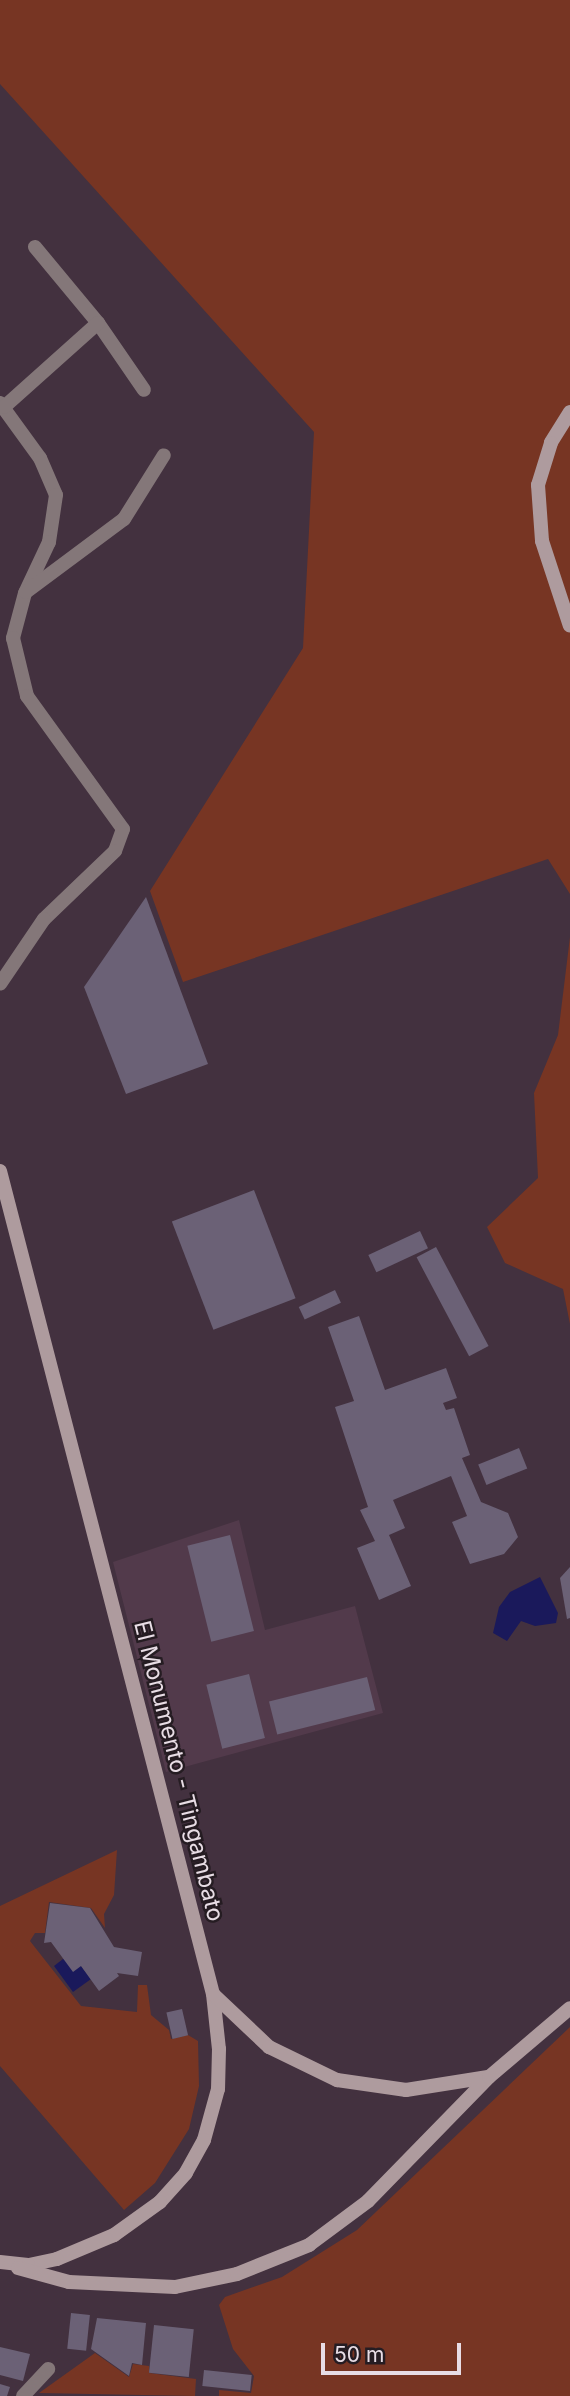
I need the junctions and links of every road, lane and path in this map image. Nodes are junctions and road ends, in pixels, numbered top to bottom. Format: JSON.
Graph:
{"nodes":[{"id":1,"x":35,"y":247,"type":"dead end"},
{"id":2,"x":98,"y":323,"type":"junction"},
{"id":3,"x":144,"y":390,"type":"dead end"},
{"id":4,"x":2,"y":405,"type":"edge"},
{"id":5,"x":570,"y":412,"type":"edge"},
{"id":6,"x":164,"y":455,"type":"dead end"},
{"id":7,"x":25,"y":593,"type":"junction"},
{"id":8,"x":570,"y":626,"type":"edge"},
{"id":9,"x":0,"y":984,"type":"edge"},
{"id":10,"x":0,"y":1171,"type":"edge"},
{"id":11,"x":213,"y":1994,"type":"junction"},
{"id":12,"x":570,"y":2008,"type":"edge"},
{"id":13,"x":489,"y":2077,"type":"junction"},
{"id":14,"x":0,"y":2262,"type":"edge"},
{"id":15,"x":48,"y":2369,"type":"dead end"},
{"id":16,"x":23,"y":2396,"type":"edge"}],
"edges":[{"from":1,"to":2,"type":"street"},
{"from":2,"to":3,"type":"street"},
{"from":2,"to":4,"type":"street"},
{"from":4,"to":7,"type":"street"},
{"from":5,"to":8,"type":"main road"},
{"from":6,"to":7,"type":"street"},
{"from":7,"to":9,"type":"street"},
{"from":10,"to":11,"type":"main road","name":"El Monumento - Tingambato"},
{"from":11,"to":13,"type":"main road"},
{"from":11,"to":14,"type":"main road","name":"El Monumento - Tingambato"},
{"from":12,"to":13,"type":"main road"},
{"from":13,"to":14,"type":"main road"},
{"from":15,"to":16,"type":"street"}]}
